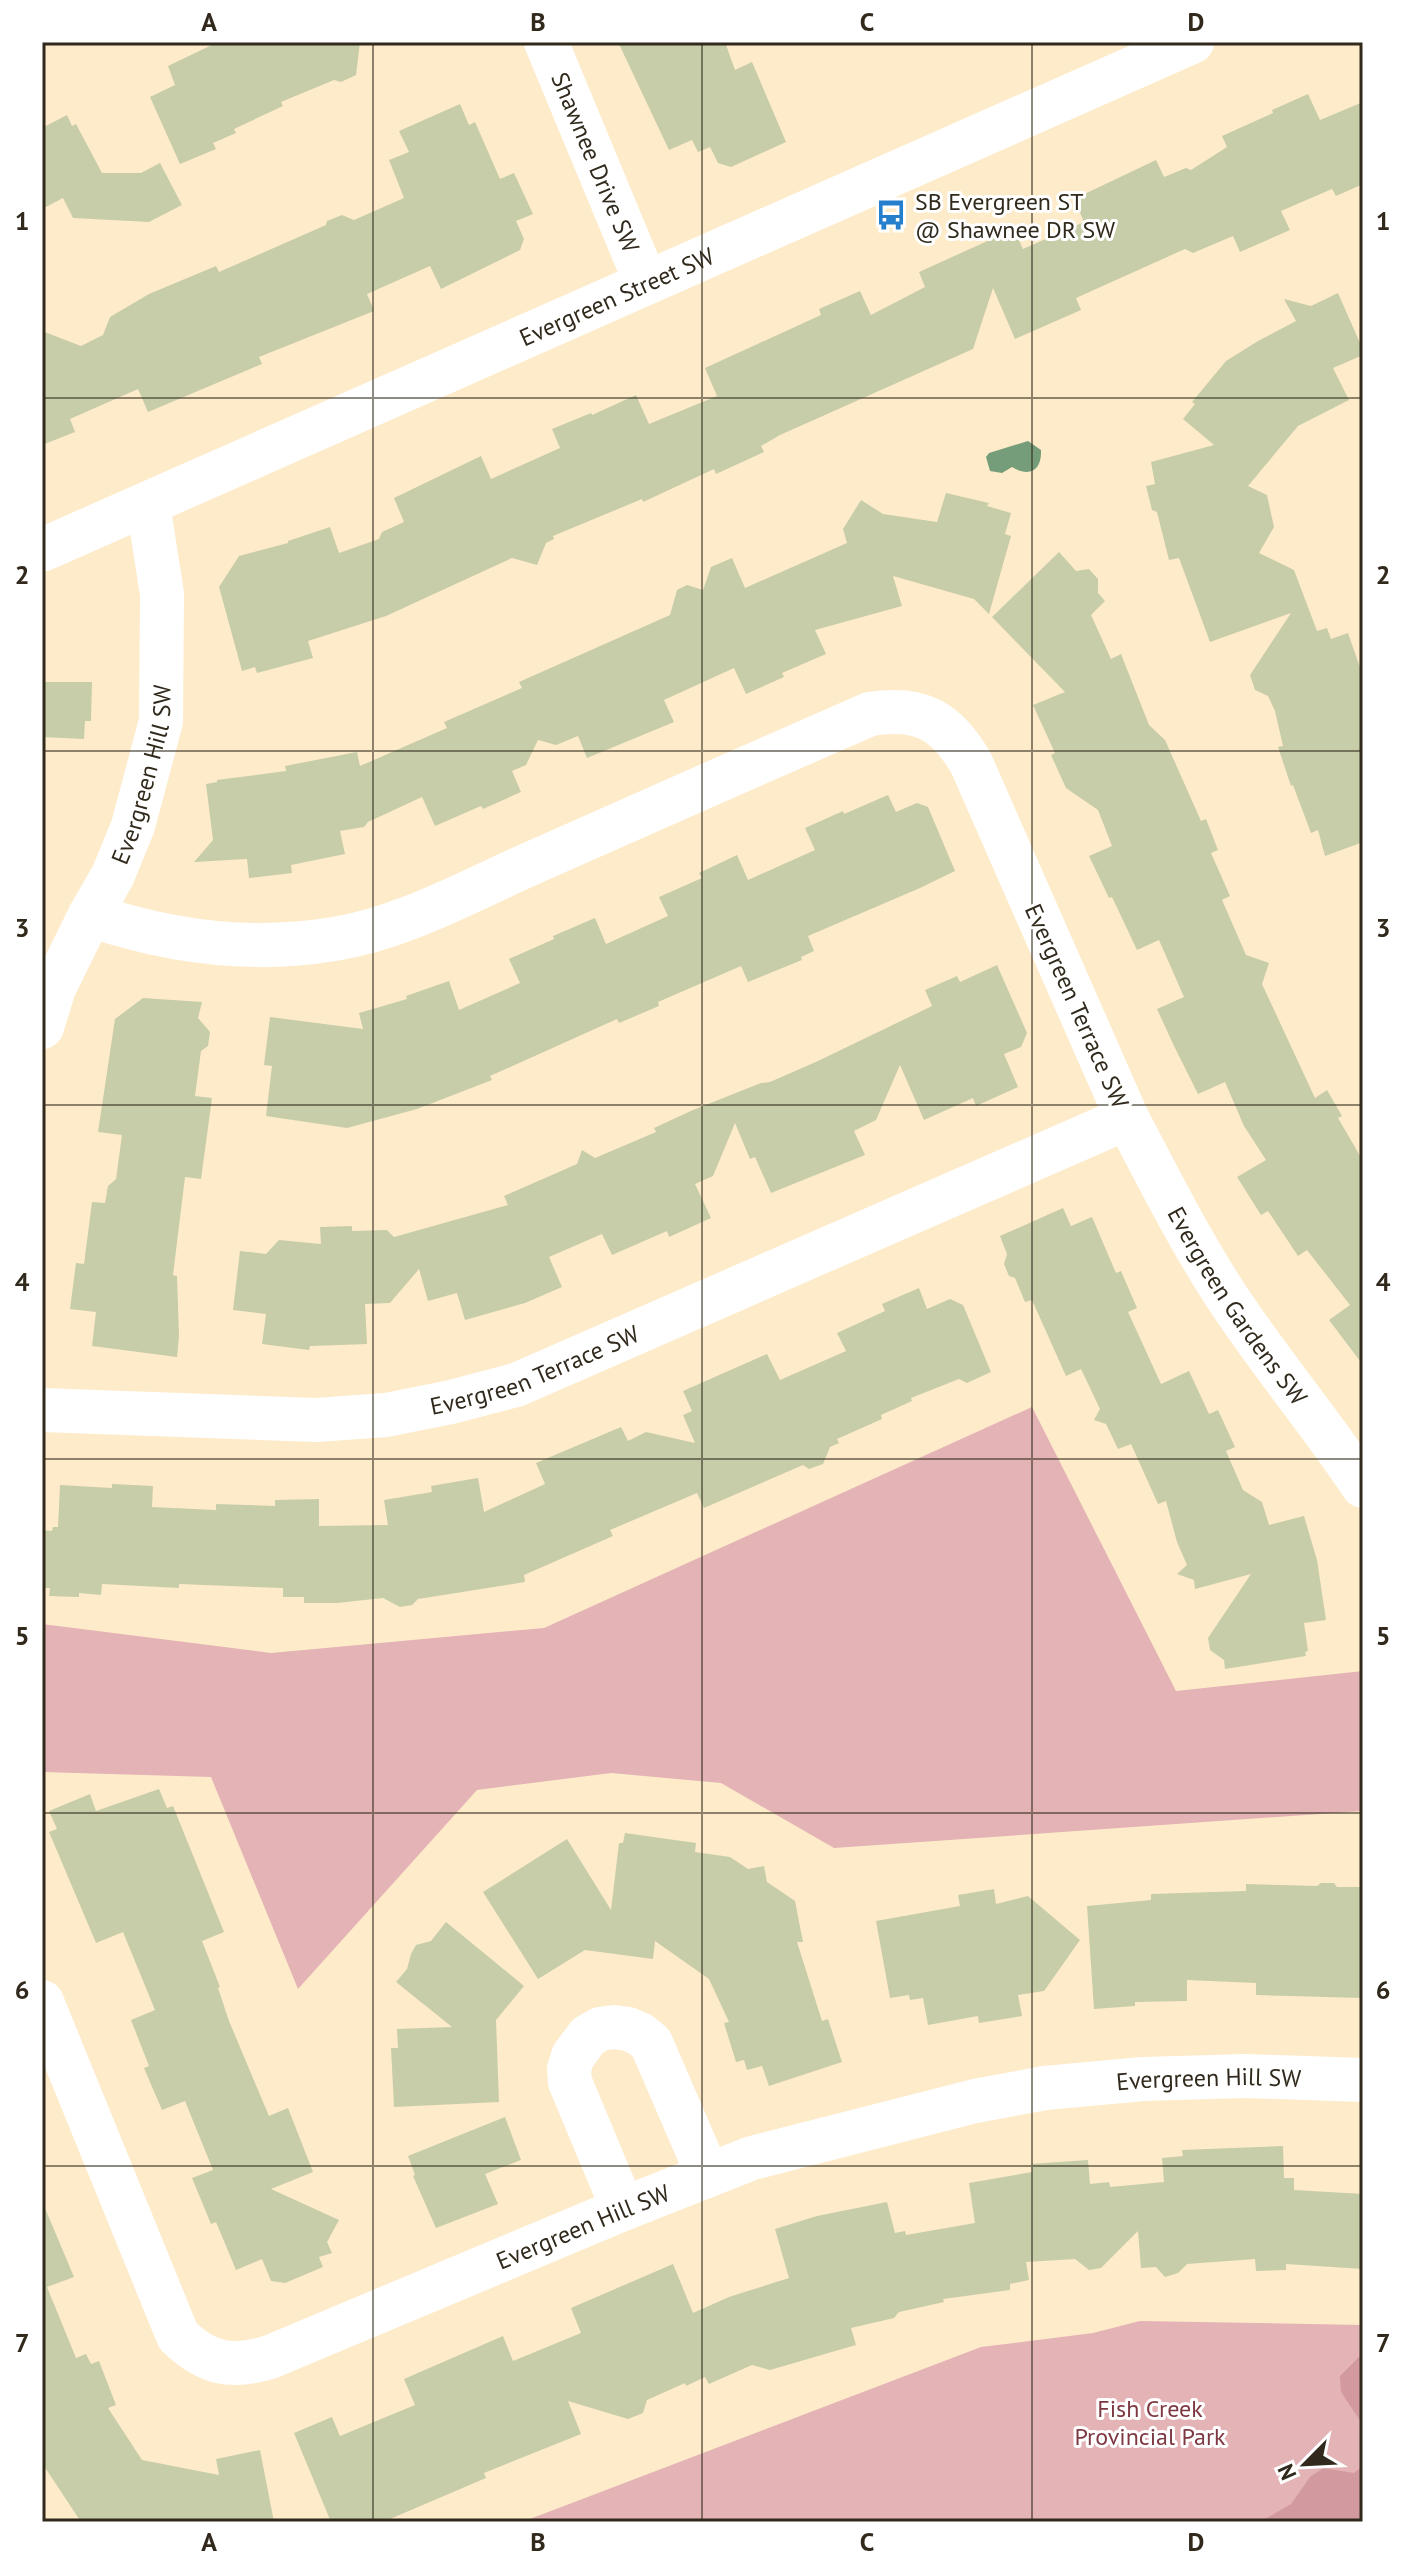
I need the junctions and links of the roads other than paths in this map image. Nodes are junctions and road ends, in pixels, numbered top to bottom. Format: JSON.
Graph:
{"nodes":[{"id":1,"x":546,"y":42,"type":"edge"},
{"id":2,"x":1192,"y":42,"type":"edge"},
{"id":3,"x":646,"y":283,"type":"junction"},
{"id":4,"x":148,"y":504,"type":"junction"},
{"id":5,"x":42,"y":550,"type":"edge"},
{"id":6,"x":90,"y":915,"type":"junction"},
{"id":7,"x":42,"y":1027,"type":"edge"},
{"id":8,"x":1127,"y":1118,"type":"junction"},
{"id":9,"x":42,"y":1410,"type":"edge"},
{"id":10,"x":1363,"y":1486,"type":"edge"},
{"id":11,"x":42,"y":2002,"type":"edge"},
{"id":12,"x":1363,"y":2080,"type":"edge"},
{"id":13,"x":708,"y":2175,"type":"junction"},
{"id":14,"x":623,"y":2209,"type":"junction"}],
"edges":[{"from":1,"to":3,"type":"street","name":"Shawnee Drive SW"},
{"from":2,"to":3,"type":"street","name":"Evergreen Street SW"},
{"from":3,"to":4,"type":"street","name":"Evergreen Street SW"},
{"from":4,"to":5,"type":"street","name":"Evergreen Street SW"},
{"from":4,"to":6,"type":"street","name":"Evergreen Hill SW"},
{"from":6,"to":7,"type":"street","name":"Evergreen Hill SW"},
{"from":6,"to":8,"type":"street","name":"Evergreen Terrace SW"},
{"from":8,"to":9,"type":"street","name":"Evergreen Terrace SW"},
{"from":8,"to":10,"type":"street","name":"Evergreen Gardens SW"},
{"from":11,"to":14,"type":"street","name":"Evergreen Hill SW"},
{"from":12,"to":13,"type":"street","name":"Evergreen Hill SW"},
{"from":13,"to":14,"type":"street","name":"Evergreen Hill SW"},
{"from":13,"to":14,"type":"street"}]}
